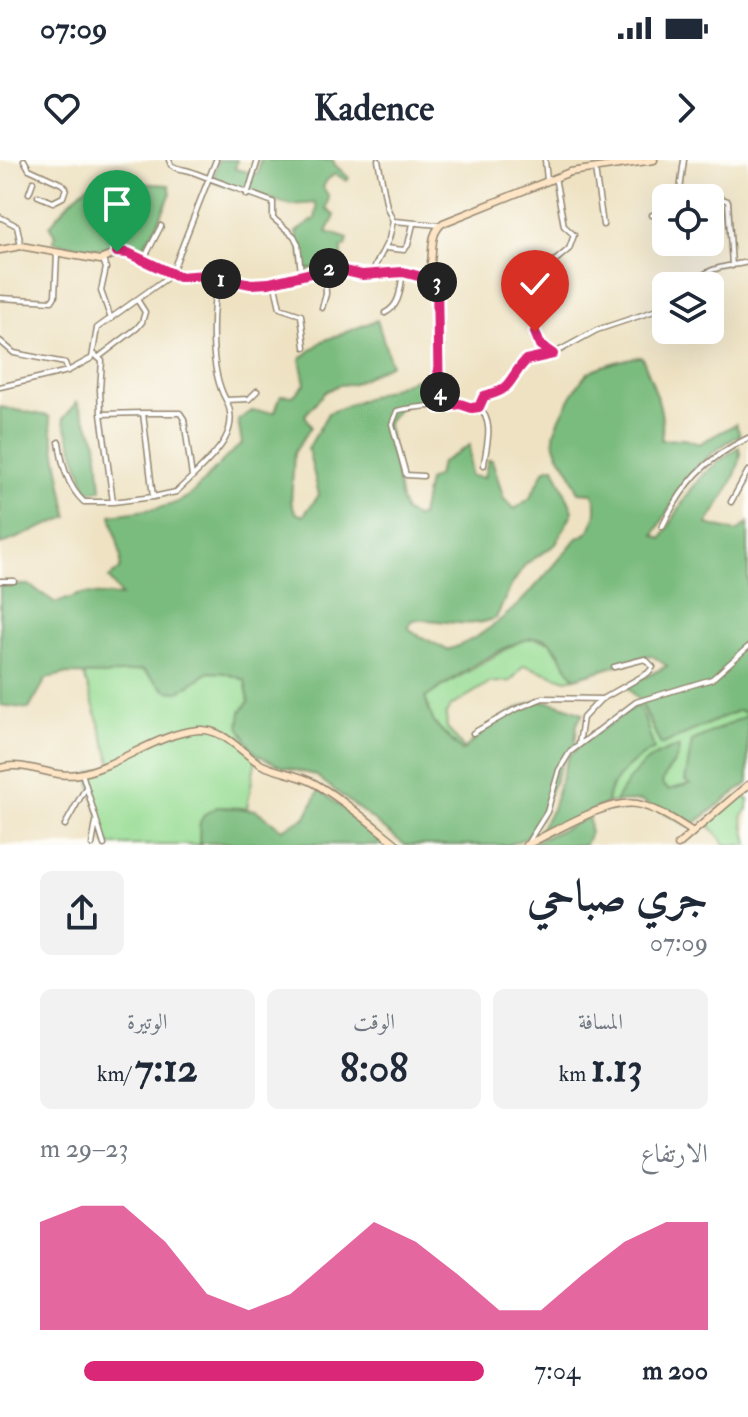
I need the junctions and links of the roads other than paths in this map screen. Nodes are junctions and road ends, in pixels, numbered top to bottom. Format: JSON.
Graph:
{"nodes":[{"id":1,"x":24,"y":160,"type":"edge"},
{"id":2,"x":169,"y":160,"type":"edge"},
{"id":3,"x":216,"y":160,"type":"edge"},
{"id":4,"x":258,"y":160,"type":"edge"},
{"id":5,"x":378,"y":160,"type":"edge"},
{"id":6,"x":545,"y":160,"type":"edge"},
{"id":7,"x":654,"y":160,"type":"edge"},
{"id":8,"x":684,"y":160,"type":"edge"},
{"id":9,"x":595,"y":169,"type":"junction"},
{"id":10,"x":551,"y":178,"type":"junction"},
{"id":11,"x":208,"y":180,"type":"junction"},
{"id":12,"x":33,"y":182,"type":"dead end"},
{"id":13,"x":681,"y":184,"type":"edge"},
{"id":14,"x":29,"y":193,"type":"dead end"},
{"id":15,"x":247,"y":195,"type":"junction"},
{"id":16,"x":38,"y":196,"type":"dead end"},
{"id":17,"x":724,"y":199,"type":"edge"},
{"id":18,"x":0,"y":217,"type":"edge"},
{"id":19,"x":393,"y":221,"type":"junction"},
{"id":20,"x":413,"y":224,"type":"junction"},
{"id":21,"x":439,"y":225,"type":"junction"},
{"id":22,"x":603,"y":225,"type":"dead end"},
{"id":23,"x":161,"y":226,"type":"dead end"},
{"id":24,"x":21,"y":246,"type":"junction"},
{"id":25,"x":385,"y":248,"type":"junction"},
{"id":26,"x":0,"y":250,"type":"edge"},
{"id":27,"x":57,"y":252,"type":"junction"},
{"id":28,"x":103,"y":260,"type":"junction"},
{"id":29,"x":143,"y":261,"type":"junction"},
{"id":30,"x":748,"y":262,"type":"edge"},
{"id":31,"x":431,"y":266,"type":"junction"},
{"id":32,"x":732,"y":266,"type":"junction"},
{"id":33,"x":325,"y":268,"type":"junction"},
{"id":34,"x":403,"y":272,"type":"junction"},
{"id":35,"x":704,"y":272,"type":"edge"},
{"id":36,"x":301,"y":273,"type":"junction"},
{"id":37,"x":371,"y":274,"type":"junction"},
{"id":38,"x":171,"y":275,"type":"junction"},
{"id":39,"x":425,"y":277,"type":"junction"},
{"id":40,"x":218,"y":278,"type":"junction"},
{"id":41,"x":274,"y":281,"type":"junction"},
{"id":42,"x":437,"y":281,"type":"junction"},
{"id":43,"x":0,"y":298,"type":"edge"},
{"id":44,"x":138,"y":301,"type":"junction"},
{"id":45,"x":322,"y":308,"type":"dead end"},
{"id":46,"x":652,"y":312,"type":"edge"},
{"id":47,"x":385,"y":313,"type":"dead end"},
{"id":48,"x":111,"y":319,"type":"junction"},
{"id":49,"x":0,"y":341,"type":"edge"},
{"id":50,"x":305,"y":347,"type":"dead end"},
{"id":51,"x":553,"y":354,"type":"junction"},
{"id":52,"x":97,"y":355,"type":"junction"},
{"id":53,"x":68,"y":371,"type":"junction"},
{"id":54,"x":0,"y":387,"type":"edge"},
{"id":55,"x":257,"y":391,"type":"dead end"},
{"id":56,"x":226,"y":400,"type":"junction"},
{"id":57,"x":439,"y":407,"type":"junction"},
{"id":58,"x":479,"y":407,"type":"junction"},
{"id":59,"x":143,"y":413,"type":"junction"},
{"id":60,"x":101,"y":414,"type":"junction"},
{"id":61,"x":748,"y":438,"type":"edge"},
{"id":62,"x":59,"y":442,"type":"dead end"},
{"id":63,"x":484,"y":465,"type":"dead end"},
{"id":64,"x":748,"y":471,"type":"edge"},
{"id":65,"x":423,"y":476,"type":"dead end"},
{"id":66,"x":192,"y":477,"type":"junction"},
{"id":67,"x":153,"y":497,"type":"junction"},
{"id":68,"x":113,"y":502,"type":"junction"},
{"id":69,"x":731,"y":502,"type":"dead end"},
{"id":70,"x":662,"y":527,"type":"dead end"},
{"id":71,"x":0,"y":581,"type":"edge"},
{"id":72,"x":14,"y":581,"type":"dead end"},
{"id":73,"x":748,"y":647,"type":"edge"},
{"id":74,"x":742,"y":653,"type":"junction"},
{"id":75,"x":748,"y":659,"type":"edge"},
{"id":76,"x":614,"y":667,"type":"dead end"},
{"id":77,"x":602,"y":699,"type":"junction"},
{"id":78,"x":473,"y":733,"type":"dead end"},
{"id":79,"x":579,"y":744,"type":"junction"},
{"id":80,"x":0,"y":768,"type":"edge"},
{"id":81,"x":82,"y":773,"type":"junction"},
{"id":82,"x":748,"y":785,"type":"edge"},
{"id":83,"x":86,"y":788,"type":"junction"},
{"id":84,"x":97,"y":815,"type":"junction"},
{"id":85,"x":65,"y":825,"type":"dead end"},
{"id":86,"x":693,"y":832,"type":"junction"},
{"id":87,"x":92,"y":845,"type":"edge"},
{"id":88,"x":104,"y":845,"type":"edge"},
{"id":89,"x":398,"y":845,"type":"edge"},
{"id":90,"x":526,"y":845,"type":"edge"},
{"id":91,"x":678,"y":845,"type":"edge"}],
"edges":[{"from":1,"to":16,"type":"street"},
{"from":2,"to":11,"type":"street"},
{"from":3,"to":11,"type":"street"},
{"from":4,"to":15,"type":"street"},
{"from":5,"to":19,"type":"street"},
{"from":6,"to":10,"type":"street"},
{"from":7,"to":9,"type":"street"},
{"from":8,"to":13,"type":"street"},
{"from":9,"to":10,"type":"street"},
{"from":9,"to":22,"type":"street"},
{"from":10,"to":21,"type":"street"},
{"from":10,"to":51,"type":"street"},
{"from":11,"to":15,"type":"street"},
{"from":11,"to":38,"type":"street"},
{"from":12,"to":14,"type":"street"},
{"from":15,"to":36,"type":"street"},
{"from":17,"to":32,"type":"street"},
{"from":18,"to":24,"type":"street"},
{"from":19,"to":20,"type":"street"},
{"from":19,"to":25,"type":"street"},
{"from":20,"to":21,"type":"street"},
{"from":20,"to":25,"type":"street"},
{"from":21,"to":31,"type":"street"},
{"from":23,"to":29,"type":"street"},
{"from":24,"to":26,"type":"street"},
{"from":24,"to":27,"type":"street"},
{"from":25,"to":37,"type":"street"},
{"from":27,"to":28,"type":"street"},
{"from":27,"to":43,"type":"street"},
{"from":28,"to":29,"type":"street"},
{"from":28,"to":48,"type":"street"},
{"from":29,"to":38,"type":"street"},
{"from":30,"to":32,"type":"street"},
{"from":31,"to":39,"type":"street"},
{"from":31,"to":42,"type":"street"},
{"from":32,"to":35,"type":"street"},
{"from":33,"to":36,"type":"street"},
{"from":33,"to":37,"type":"street"},
{"from":33,"to":45,"type":"street"},
{"from":34,"to":37,"type":"street"},
{"from":34,"to":39,"type":"street"},
{"from":34,"to":47,"type":"street"},
{"from":36,"to":41,"type":"street"},
{"from":38,"to":40,"type":"street"},
{"from":38,"to":44,"type":"street"},
{"from":39,"to":42,"type":"street"},
{"from":40,"to":41,"type":"street"},
{"from":40,"to":56,"type":"street"},
{"from":41,"to":50,"type":"street"},
{"from":42,"to":57,"type":"street"},
{"from":44,"to":48,"type":"street"},
{"from":44,"to":52,"type":"street"},
{"from":46,"to":51,"type":"street"},
{"from":48,"to":52,"type":"street"},
{"from":49,"to":53,"type":"street"},
{"from":51,"to":58,"type":"street"},
{"from":52,"to":53,"type":"street"},
{"from":52,"to":60,"type":"street"},
{"from":53,"to":54,"type":"street"},
{"from":55,"to":56,"type":"street"},
{"from":56,"to":66,"type":"street"},
{"from":57,"to":58,"type":"street"},
{"from":57,"to":65,"type":"street"},
{"from":58,"to":63,"type":"street"},
{"from":59,"to":60,"type":"street"},
{"from":59,"to":66,"type":"street"},
{"from":59,"to":67,"type":"street"},
{"from":60,"to":68,"type":"street"},
{"from":61,"to":70,"type":"street"},
{"from":62,"to":68,"type":"street"},
{"from":64,"to":69,"type":"street"},
{"from":66,"to":67,"type":"street"},
{"from":67,"to":68,"type":"street"},
{"from":71,"to":72,"type":"street"},
{"from":73,"to":74,"type":"street"},
{"from":74,"to":75,"type":"street"},
{"from":74,"to":79,"type":"street"},
{"from":76,"to":77,"type":"street"},
{"from":77,"to":78,"type":"street"},
{"from":77,"to":79,"type":"street"},
{"from":79,"to":90,"type":"street"},
{"from":80,"to":81,"type":"street"},
{"from":81,"to":83,"type":"street"},
{"from":81,"to":89,"type":"street"},
{"from":82,"to":86,"type":"street"},
{"from":83,"to":84,"type":"street"},
{"from":83,"to":85,"type":"street"},
{"from":84,"to":87,"type":"street"},
{"from":84,"to":88,"type":"street"},
{"from":86,"to":90,"type":"street"},
{"from":86,"to":91,"type":"street"}]}
